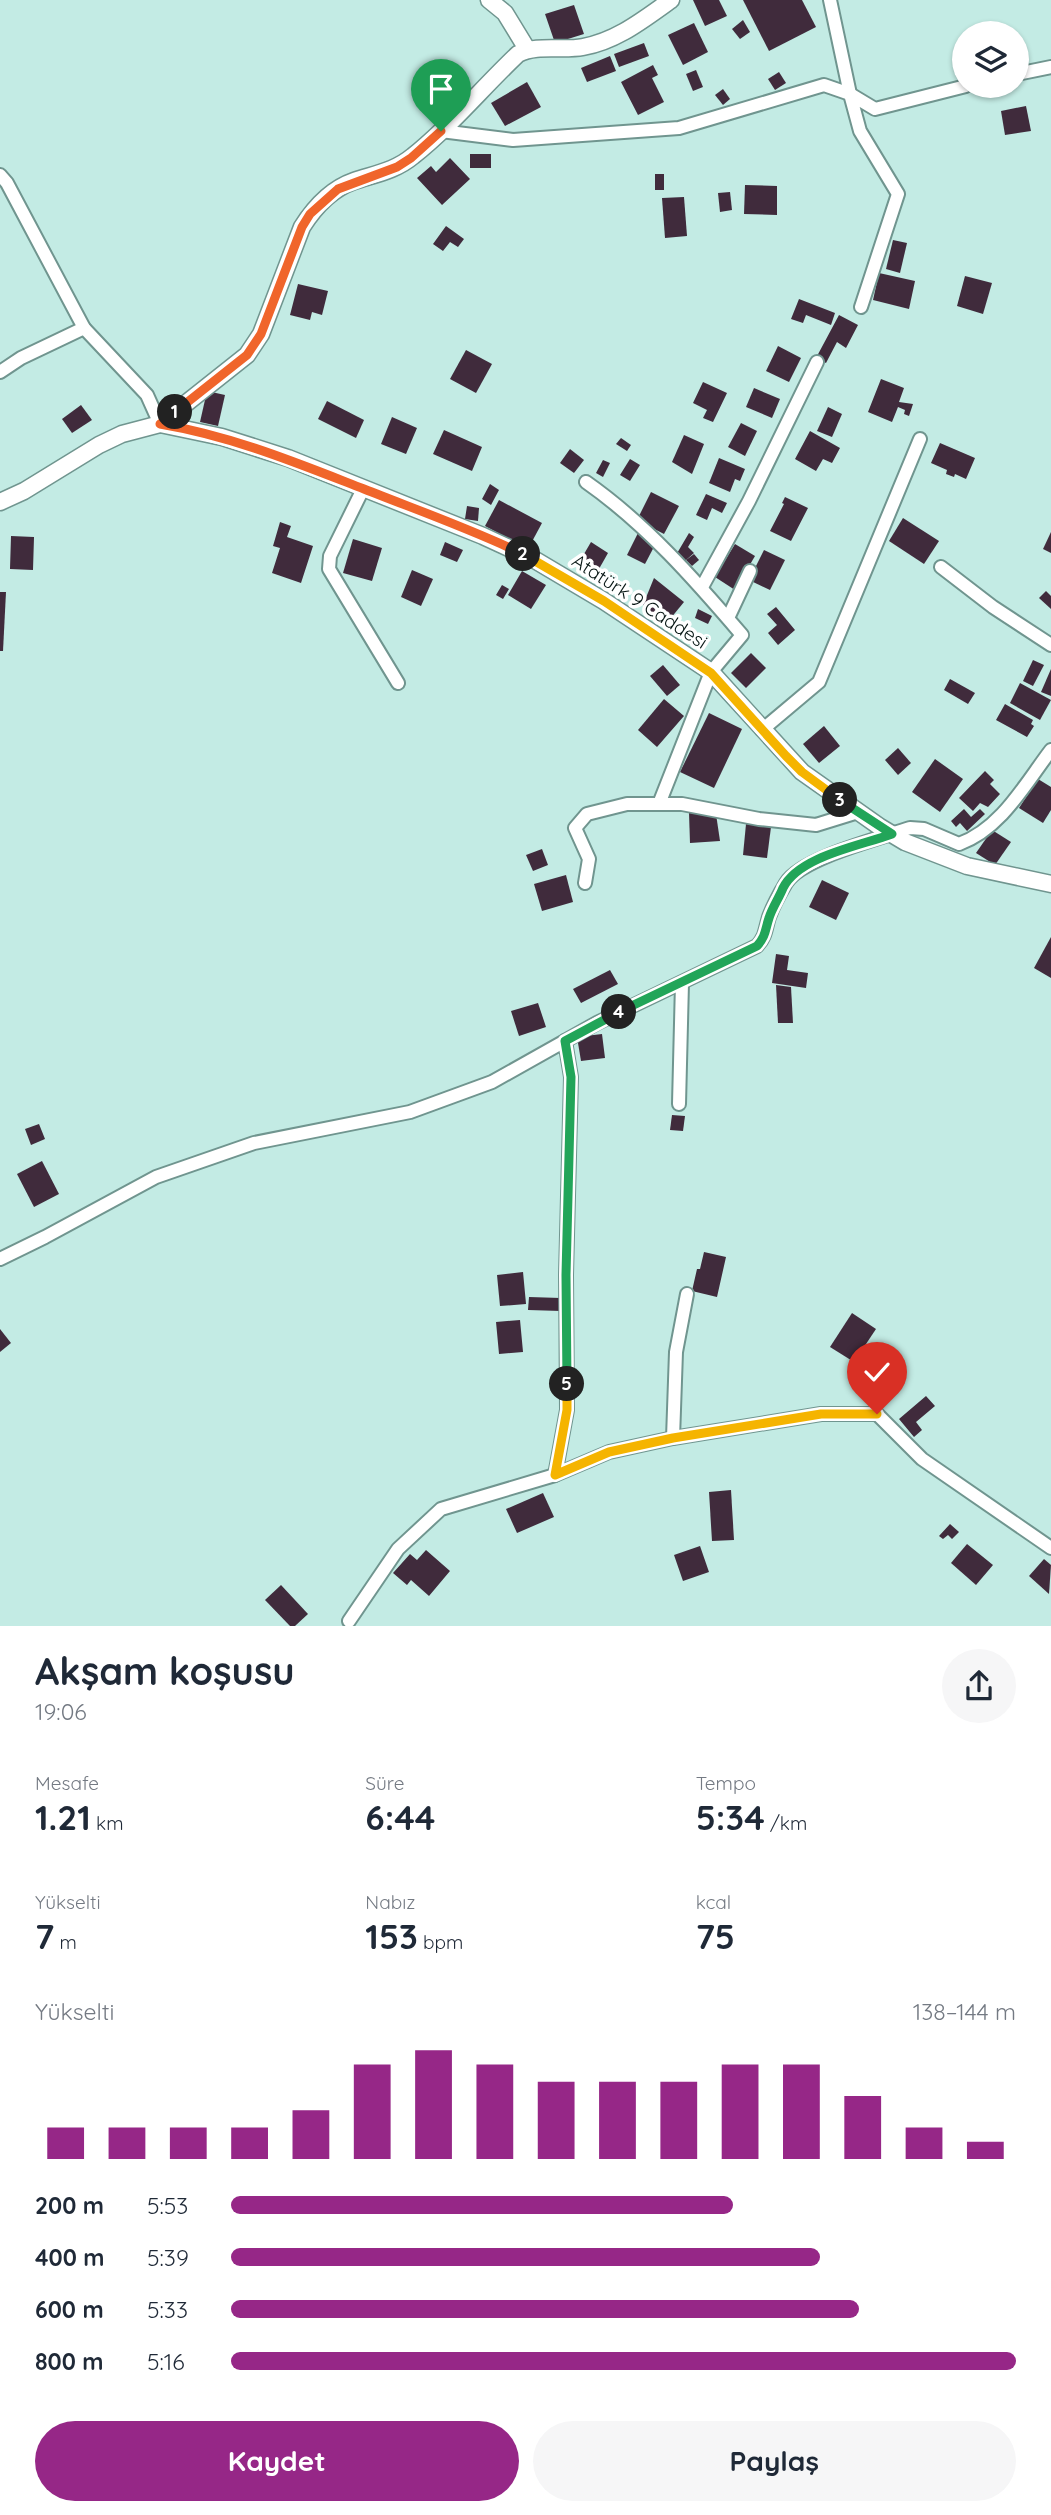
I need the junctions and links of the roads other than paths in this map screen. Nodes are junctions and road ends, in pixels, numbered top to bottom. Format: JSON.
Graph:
{"nodes":[{"id":1,"x":489,"y":0,"type":"edge"},
{"id":2,"x":671,"y":0,"type":"edge"},
{"id":3,"x":830,"y":0,"type":"edge"},
{"id":4,"x":527,"y":49,"type":"junction"},
{"id":5,"x":1051,"y":67,"type":"edge"},
{"id":6,"x":1029,"y":72,"type":"edge"},
{"id":7,"x":952,"y":90,"type":"edge"},
{"id":8,"x":850,"y":94,"type":"junction"},
{"id":9,"x":441,"y":131,"type":"junction"},
{"id":10,"x":0,"y":175,"type":"edge"},
{"id":11,"x":861,"y":307,"type":"dead end"},
{"id":12,"x":84,"y":328,"type":"junction"},
{"id":13,"x":817,"y":362,"type":"dead end"},
{"id":14,"x":0,"y":372,"type":"edge"},
{"id":15,"x":160,"y":424,"type":"junction"},
{"id":16,"x":920,"y":439,"type":"dead end"},
{"id":17,"x":586,"y":482,"type":"dead end"},
{"id":18,"x":363,"y":489,"type":"junction"},
{"id":19,"x":0,"y":502,"type":"edge"},
{"id":20,"x":942,"y":567,"type":"dead end"},
{"id":21,"x":750,"y":571,"type":"dead end"},
{"id":22,"x":702,"y":587,"type":"junction"},
{"id":23,"x":728,"y":618,"type":"junction"},
{"id":24,"x":1051,"y":645,"type":"edge"},
{"id":25,"x":711,"y":673,"type":"junction"},
{"id":26,"x":398,"y":683,"type":"dead end"},
{"id":27,"x":762,"y":730,"type":"junction"},
{"id":28,"x":1051,"y":750,"type":"edge"},
{"id":29,"x":659,"y":804,"type":"junction"},
{"id":30,"x":858,"y":812,"type":"junction"},
{"id":31,"x":892,"y":834,"type":"junction"},
{"id":32,"x":585,"y":883,"type":"dead end"},
{"id":33,"x":1051,"y":884,"type":"edge"},
{"id":34,"x":682,"y":983,"type":"junction"},
{"id":35,"x":565,"y":1041,"type":"junction"},
{"id":36,"x":679,"y":1104,"type":"dead end"},
{"id":37,"x":0,"y":1259,"type":"edge"},
{"id":38,"x":687,"y":1294,"type":"dead end"},
{"id":39,"x":673,"y":1438,"type":"junction"},
{"id":40,"x":555,"y":1475,"type":"junction"},
{"id":41,"x":1051,"y":1548,"type":"edge"},
{"id":42,"x":351,"y":1624,"type":"edge"}],
"edges":[{"from":1,"to":4,"type":"street"},
{"from":2,"to":4,"type":"street"},
{"from":3,"to":8,"type":"street"},
{"from":4,"to":9,"type":"street"},
{"from":5,"to":6,"type":"street"},
{"from":7,"to":8,"type":"street"},
{"from":8,"to":9,"type":"street"},
{"from":8,"to":11,"type":"street"},
{"from":9,"to":15,"type":"street"},
{"from":10,"to":12,"type":"street"},
{"from":12,"to":14,"type":"street"},
{"from":12,"to":15,"type":"street"},
{"from":13,"to":22,"type":"street"},
{"from":15,"to":18,"type":"street","name":"Atatürk 9 Caddesi"},
{"from":15,"to":19,"type":"street"},
{"from":16,"to":27,"type":"street"},
{"from":17,"to":22,"type":"street"},
{"from":18,"to":25,"type":"street","name":"Atatürk 9 Caddesi"},
{"from":18,"to":26,"type":"street"},
{"from":20,"to":24,"type":"street"},
{"from":21,"to":23,"type":"street"},
{"from":22,"to":23,"type":"street"},
{"from":23,"to":25,"type":"street"},
{"from":25,"to":27,"type":"street","name":"Atatürk 9 Caddesi"},
{"from":25,"to":29,"type":"street"},
{"from":27,"to":30,"type":"street","name":"Atatürk 9 Caddesi"},
{"from":28,"to":31,"type":"street"},
{"from":29,"to":30,"type":"street"},
{"from":29,"to":32,"type":"street"},
{"from":30,"to":31,"type":"street","name":"Atatürk 9 Caddesi"},
{"from":31,"to":33,"type":"street","name":"Atatürk 9 Caddesi"},
{"from":31,"to":34,"type":"street"},
{"from":34,"to":35,"type":"street"},
{"from":34,"to":36,"type":"street"},
{"from":35,"to":37,"type":"street"},
{"from":35,"to":40,"type":"street"},
{"from":38,"to":39,"type":"street"},
{"from":39,"to":40,"type":"street"},
{"from":39,"to":41,"type":"street"},
{"from":40,"to":42,"type":"street"}]}
